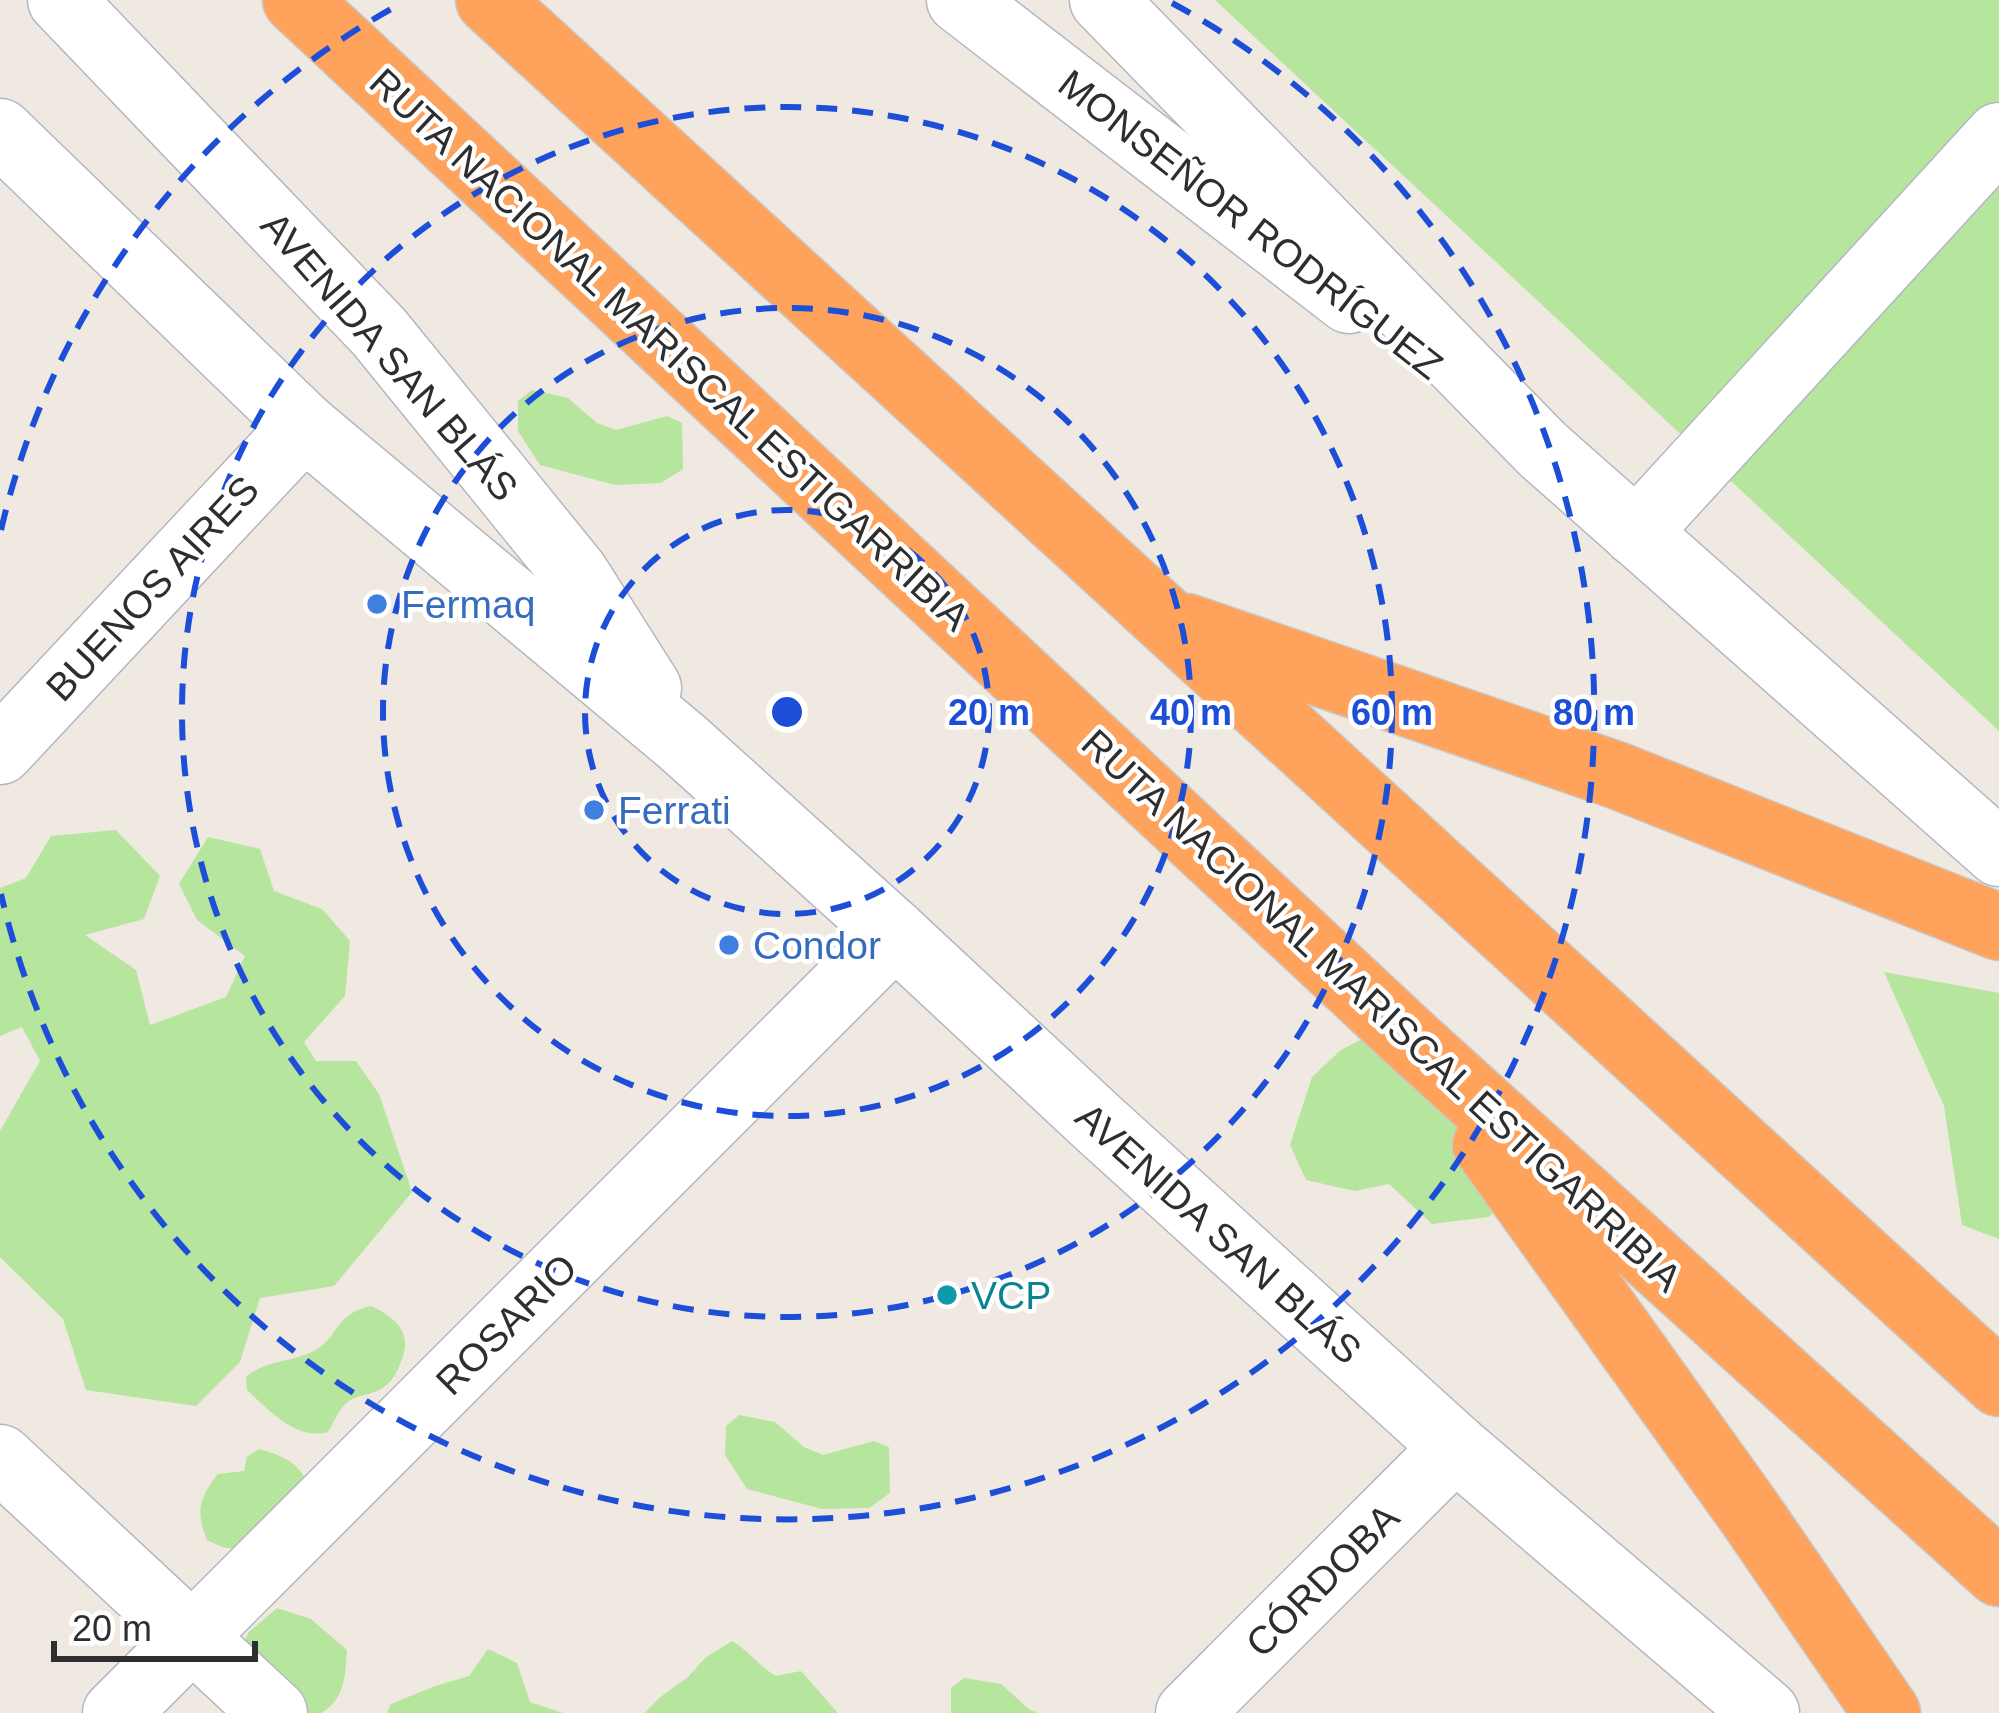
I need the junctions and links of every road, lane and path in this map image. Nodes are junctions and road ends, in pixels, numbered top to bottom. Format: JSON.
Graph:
{"nodes":[{"id":1,"x":61,"y":0,"type":"edge"},
{"id":2,"x":296,"y":0,"type":"edge"},
{"id":3,"x":488,"y":0,"type":"edge"},
{"id":4,"x":960,"y":0,"type":"edge"},
{"id":5,"x":1102,"y":0,"type":"edge"},
{"id":6,"x":0,"y":132,"type":"edge"},
{"id":7,"x":1999,"y":136,"type":"edge"},
{"id":8,"x":304,"y":426,"type":"junction"},
{"id":9,"x":1542,"y":449,"type":"junction"},
{"id":10,"x":1636,"y":533,"type":"junction"},
{"id":11,"x":1163,"y":619,"type":"junction"},
{"id":12,"x":682,"y":742,"type":"junction"},
{"id":13,"x":0,"y":751,"type":"edge"},
{"id":14,"x":1999,"y":853,"type":"edge"},
{"id":15,"x":1999,"y":927,"type":"edge"},
{"id":16,"x":895,"y":934,"type":"junction"},
{"id":17,"x":1410,"y":1040,"type":"junction"},
{"id":18,"x":1999,"y":1383,"type":"edge"},
{"id":19,"x":1455,"y":1447,"type":"junction"},
{"id":20,"x":0,"y":1458,"type":"edge"},
{"id":21,"x":1999,"y":1573,"type":"edge"},
{"id":22,"x":194,"y":1636,"type":"junction"},
{"id":23,"x":116,"y":1713,"type":"edge"},
{"id":24,"x":274,"y":1713,"type":"edge"},
{"id":25,"x":1189,"y":1713,"type":"edge"},
{"id":26,"x":1766,"y":1713,"type":"edge"},
{"id":27,"x":1887,"y":1713,"type":"edge"}],
"edges":[{"from":1,"to":12,"type":"street","name":"AVENIDA SAN BLÁS"},
{"from":2,"to":17,"type":"highway","name":"RUTA NACIONAL MARISCAL ESTIGARRIBIA"},
{"from":3,"to":11,"type":"highway"},
{"from":4,"to":9,"type":"street","name":"MONSEÑOR RODRÍGUEZ"},
{"from":5,"to":9,"type":"street","name":"MONSEÑOR RODRÍGUEZ"},
{"from":6,"to":8,"type":"street","name":"AVENIDA SAN BLÁS"},
{"from":7,"to":10,"type":"street"},
{"from":8,"to":12,"type":"street","name":"AVENIDA SAN BLÁS"},
{"from":8,"to":13,"type":"street","name":"BUENOS AIRES"},
{"from":9,"to":10,"type":"street","name":"MONSEÑOR RODRÍGUEZ"},
{"from":10,"to":14,"type":"street","name":"MONSEÑOR RODRÍGUEZ"},
{"from":11,"to":15,"type":"highway"},
{"from":11,"to":18,"type":"highway"},
{"from":12,"to":16,"type":"street","name":"AVENIDA SAN BLÁS"},
{"from":16,"to":19,"type":"street","name":"AVENIDA SAN BLÁS"},
{"from":16,"to":22,"type":"street","name":"ROSARIO"},
{"from":17,"to":21,"type":"highway","name":"RUTA NACIONAL MARISCAL ESTIGARRIBIA"},
{"from":17,"to":27,"type":"highway"},
{"from":19,"to":25,"type":"street","name":"CÓRDOBA"},
{"from":19,"to":26,"type":"street","name":"AVENIDA SAN BLÁS"},
{"from":20,"to":22,"type":"street"},
{"from":22,"to":23,"type":"street","name":"ROSARIO"},
{"from":22,"to":24,"type":"street"}]}
